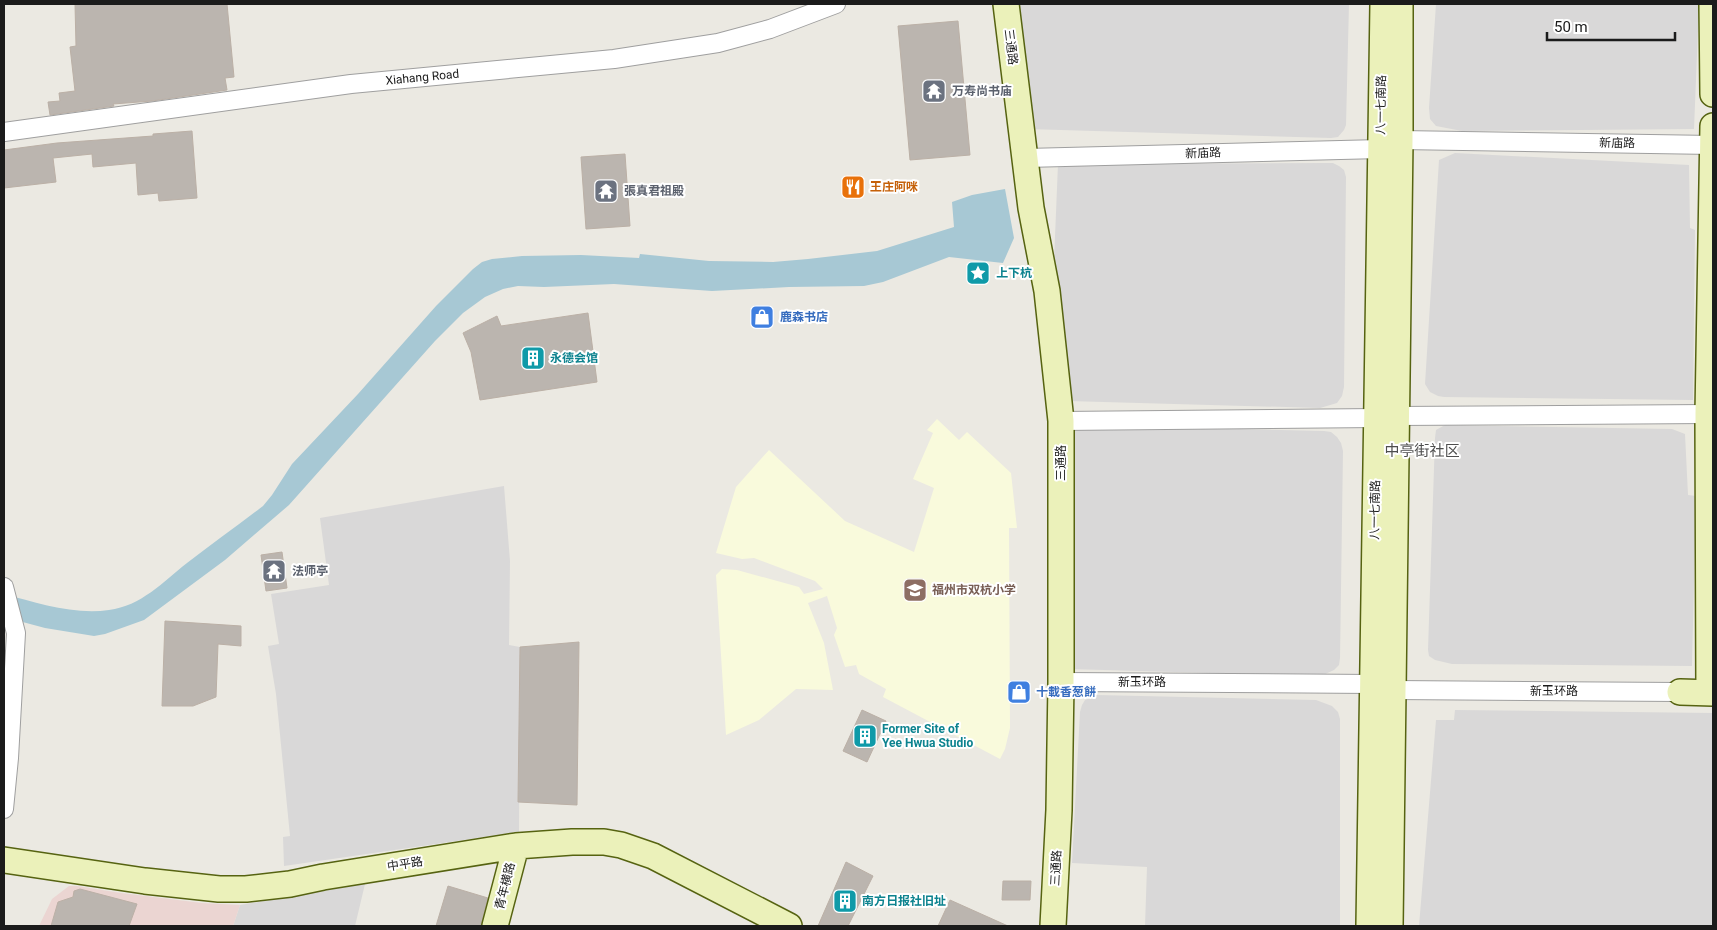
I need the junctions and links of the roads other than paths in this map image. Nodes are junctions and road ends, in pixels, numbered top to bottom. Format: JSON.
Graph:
{"nodes":[{"id":1,"x":836,"y":4,"type":"edge"},
{"id":2,"x":1006,"y":4,"type":"edge"},
{"id":3,"x":1383,"y":4,"type":"edge"},
{"id":4,"x":1400,"y":4,"type":"edge"},
{"id":5,"x":1712,"y":4,"type":"edge"},
{"id":6,"x":1713,"y":94,"type":"edge"},
{"id":7,"x":1713,"y":126,"type":"edge"},
{"id":8,"x":4,"y":132,"type":"edge"},
{"id":9,"x":1390,"y":145,"type":"junction"},
{"id":10,"x":1713,"y":145,"type":"edge"},
{"id":11,"x":1026,"y":158,"type":"junction"},
{"id":12,"x":1710,"y":414,"type":"edge"},
{"id":13,"x":1386,"y":417,"type":"junction"},
{"id":14,"x":1061,"y":421,"type":"junction"},
{"id":15,"x":4,"y":588,"type":"edge"},
{"id":16,"x":1061,"y":682,"type":"junction"},
{"id":17,"x":1383,"y":687,"type":"junction"},
{"id":18,"x":1680,"y":692,"type":"joint"},
{"id":19,"x":1711,"y":693,"type":"edge"},
{"id":20,"x":4,"y":809,"type":"edge"},
{"id":21,"x":516,"y":846,"type":"junction"},
{"id":22,"x":4,"y":860,"type":"edge"},
{"id":23,"x":495,"y":926,"type":"edge"},
{"id":24,"x":788,"y":926,"type":"edge"},
{"id":25,"x":1053,"y":926,"type":"edge"},
{"id":26,"x":1369,"y":926,"type":"edge"},
{"id":27,"x":1390,"y":926,"type":"edge"}],
"edges":[{"from":1,"to":8,"type":"street","name":"Xiahang Road"},
{"from":2,"to":11,"type":"street","name":"三通路"},
{"from":3,"to":9,"type":"street","name":"八一七南路"},
{"from":4,"to":9,"type":"street","name":"八一七南路"},
{"from":5,"to":6,"type":"street"},
{"from":7,"to":10,"type":"street"},
{"from":9,"to":10,"type":"street","name":"新庙路"},
{"from":9,"to":11,"type":"street","name":"新庙路"},
{"from":9,"to":13,"type":"street","name":"八一七南路"},
{"from":10,"to":12,"type":"street"},
{"from":11,"to":14,"type":"street","name":"三通路"},
{"from":12,"to":13,"type":"street"},
{"from":12,"to":19,"type":"street"},
{"from":13,"to":14,"type":"street"},
{"from":13,"to":17,"type":"street","name":"八一七南路"},
{"from":14,"to":16,"type":"street","name":"三通路"},
{"from":15,"to":20,"type":"street"},
{"from":16,"to":17,"type":"street","name":"新玉环路"},
{"from":16,"to":25,"type":"street","name":"三通路"},
{"from":17,"to":18,"type":"street","name":"新玉环路"},
{"from":17,"to":26,"type":"street","name":"八一七南路"},
{"from":17,"to":27,"type":"street","name":"八一七南路"},
{"from":18,"to":19,"type":"street","name":"新玉环路"},
{"from":21,"to":22,"type":"street","name":"中平路"},
{"from":21,"to":23,"type":"street","name":"青年横路"},
{"from":21,"to":24,"type":"street","name":"中平路"}]}
